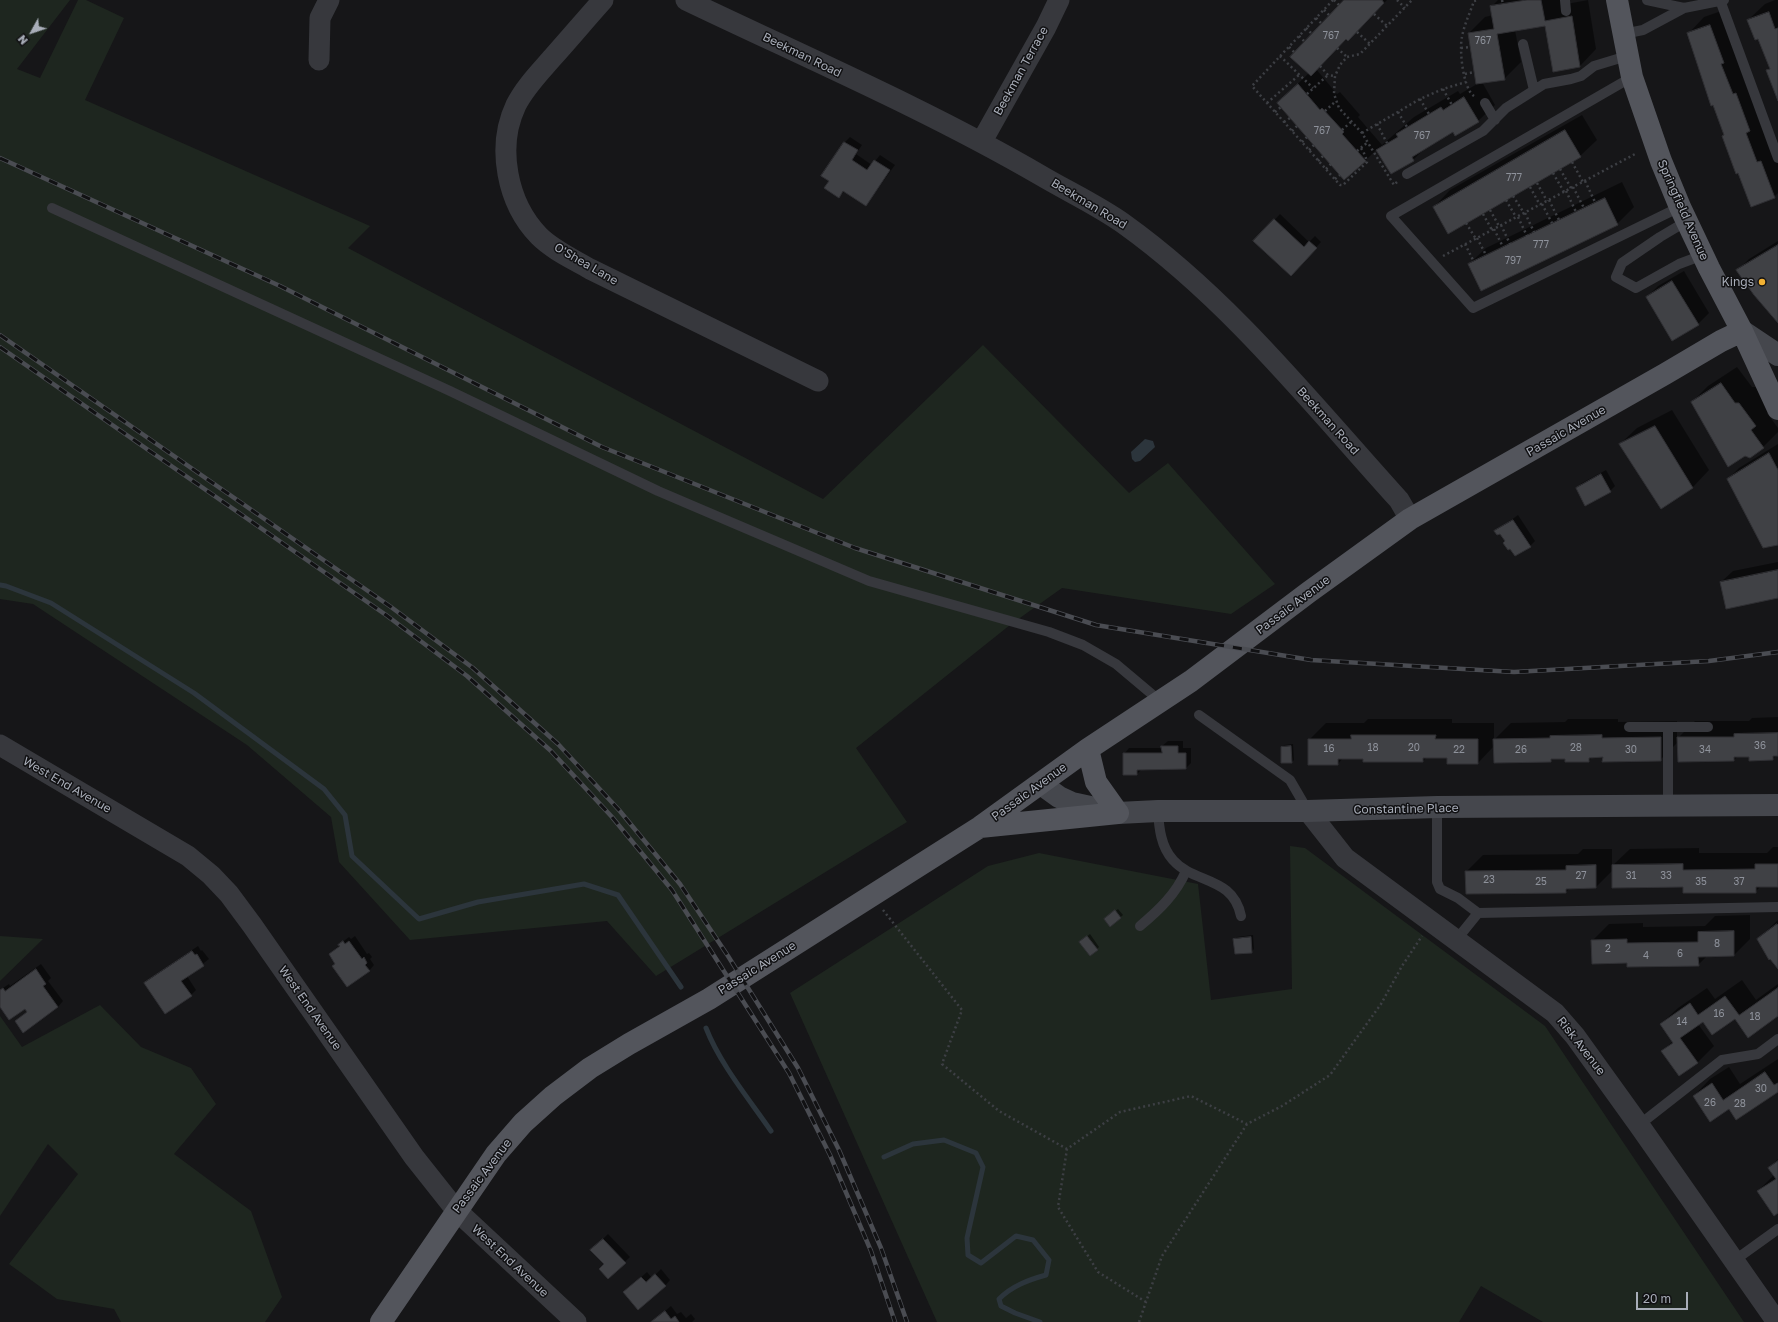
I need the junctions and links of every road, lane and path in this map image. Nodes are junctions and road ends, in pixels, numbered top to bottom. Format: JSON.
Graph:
{"nodes":[{"id":1,"x":330,"y":0,"type":"edge"},
{"id":2,"x":603,"y":0,"type":"edge"},
{"id":3,"x":686,"y":0,"type":"edge"},
{"id":4,"x":1059,"y":0,"type":"edge"},
{"id":5,"x":1333,"y":0,"type":"edge"},
{"id":6,"x":1397,"y":0,"type":"edge"},
{"id":7,"x":1412,"y":0,"type":"edge"},
{"id":8,"x":1475,"y":0,"type":"edge"},
{"id":9,"x":1502,"y":0,"type":"edge"},
{"id":10,"x":1565,"y":0,"type":"edge"},
{"id":11,"x":1619,"y":0,"type":"edge"},
{"id":12,"x":1647,"y":0,"type":"edge"},
{"id":13,"x":1721,"y":0,"type":"edge"},
{"id":14,"x":1503,"y":4,"type":"dead end"},
{"id":15,"x":1339,"y":5,"type":"dead end"},
{"id":16,"x":1405,"y":8,"type":"junction"},
{"id":17,"x":1684,"y":8,"type":"junction"},
{"id":18,"x":1324,"y":10,"type":"junction"},
{"id":19,"x":1566,"y":11,"type":"dead end"},
{"id":20,"x":1374,"y":14,"type":"dead end"},
{"id":21,"x":1330,"y":16,"type":"dead end"},
{"id":22,"x":1316,"y":18,"type":"junction"},
{"id":23,"x":1322,"y":24,"type":"dead end"},
{"id":24,"x":1387,"y":26,"type":"junction"},
{"id":25,"x":1306,"y":28,"type":"junction"},
{"id":26,"x":1357,"y":32,"type":"dead end"},
{"id":27,"x":1312,"y":34,"type":"dead end"},
{"id":28,"x":1623,"y":34,"type":"junction"},
{"id":29,"x":1299,"y":36,"type":"junction"},
{"id":30,"x":1305,"y":42,"type":"dead end"},
{"id":31,"x":1370,"y":44,"type":"junction"},
{"id":32,"x":1523,"y":44,"type":"dead end"},
{"id":33,"x":1289,"y":47,"type":"junction"},
{"id":34,"x":1470,"y":47,"type":"dead end"},
{"id":35,"x":1337,"y":48,"type":"dead end"},
{"id":36,"x":1461,"y":48,"type":"junction"},
{"id":37,"x":1295,"y":53,"type":"dead end"},
{"id":38,"x":1280,"y":56,"type":"junction"},
{"id":39,"x":1626,"y":56,"type":"junction"},
{"id":40,"x":1347,"y":57,"type":"junction"},
{"id":41,"x":319,"y":60,"type":"dead end"},
{"id":42,"x":1320,"y":66,"type":"dead end"},
{"id":43,"x":1474,"y":72,"type":"dead end"},
{"id":44,"x":1328,"y":74,"type":"junction"},
{"id":45,"x":1465,"y":74,"type":"junction"},
{"id":46,"x":1299,"y":75,"type":"junction"},
{"id":47,"x":1335,"y":76,"type":"junction"},
{"id":48,"x":1632,"y":77,"type":"junction"},
{"id":49,"x":1466,"y":82,"type":"junction"},
{"id":50,"x":1313,"y":88,"type":"junction"},
{"id":51,"x":1443,"y":89,"type":"junction"},
{"id":52,"x":1534,"y":90,"type":"junction"},
{"id":53,"x":1470,"y":93,"type":"dead end"},
{"id":54,"x":1307,"y":94,"type":"dead end"},
{"id":55,"x":1420,"y":99,"type":"junction"},
{"id":56,"x":1336,"y":101,"type":"junction"},
{"id":57,"x":1267,"y":103,"type":"junction"},
{"id":58,"x":1485,"y":103,"type":"dead end"},
{"id":59,"x":1452,"y":105,"type":"dead end"},
{"id":60,"x":1281,"y":107,"type":"dead end"},
{"id":61,"x":1325,"y":111,"type":"dead end"},
{"id":62,"x":1275,"y":112,"type":"junction"},
{"id":63,"x":1398,"y":112,"type":"junction"},
{"id":64,"x":1428,"y":114,"type":"dead end"},
{"id":65,"x":1290,"y":118,"type":"dead end"},
{"id":66,"x":1495,"y":120,"type":"junction"},
{"id":67,"x":1284,"y":122,"type":"junction"},
{"id":68,"x":1351,"y":122,"type":"junction"},
{"id":69,"x":1377,"y":124,"type":"junction"},
{"id":70,"x":1297,"y":126,"type":"dead end"},
{"id":71,"x":1407,"y":127,"type":"dead end"},
{"id":72,"x":1342,"y":130,"type":"dead end"},
{"id":73,"x":1292,"y":131,"type":"junction"},
{"id":74,"x":1362,"y":133,"type":"junction"},
{"id":75,"x":1307,"y":137,"type":"dead end"},
{"id":76,"x":982,"y":141,"type":"junction"},
{"id":77,"x":1302,"y":142,"type":"junction"},
{"id":78,"x":1368,"y":142,"type":"junction"},
{"id":79,"x":1387,"y":144,"type":"dead end"},
{"id":80,"x":1314,"y":145,"type":"dead end"},
{"id":81,"x":1361,"y":148,"type":"junction"},
{"id":82,"x":1309,"y":150,"type":"junction"},
{"id":83,"x":1357,"y":151,"type":"dead end"},
{"id":84,"x":1637,"y":153,"type":"dead end"},
{"id":85,"x":1323,"y":156,"type":"dead end"},
{"id":86,"x":1778,"y":158,"type":"edge"},
{"id":87,"x":1318,"y":160,"type":"junction"},
{"id":88,"x":1572,"y":162,"type":"dead end"},
{"id":89,"x":1330,"y":164,"type":"dead end"},
{"id":90,"x":1326,"y":169,"type":"junction"},
{"id":91,"x":1560,"y":169,"type":"dead end"},
{"id":92,"x":1553,"y":173,"type":"dead end"},
{"id":93,"x":1407,"y":174,"type":"dead end"},
{"id":94,"x":1340,"y":175,"type":"dead end"},
{"id":95,"x":1335,"y":179,"type":"junction"},
{"id":96,"x":1584,"y":181,"type":"junction"},
{"id":97,"x":1393,"y":183,"type":"dead end"},
{"id":98,"x":1537,"y":183,"type":"dead end"},
{"id":99,"x":1530,"y":186,"type":"dead end"},
{"id":100,"x":1572,"y":188,"type":"junction"},
{"id":101,"x":1565,"y":192,"type":"junction"},
{"id":102,"x":1513,"y":196,"type":"dead end"},
{"id":103,"x":1506,"y":200,"type":"dead end"},
{"id":104,"x":1548,"y":200,"type":"junction"},
{"id":105,"x":1595,"y":202,"type":"dead end"},
{"id":106,"x":1541,"y":204,"type":"junction"},
{"id":107,"x":52,"y":208,"type":"dead end"},
{"id":108,"x":1584,"y":208,"type":"dead end"},
{"id":109,"x":1490,"y":210,"type":"dead end"},
{"id":110,"x":1576,"y":212,"type":"dead end"},
{"id":111,"x":1524,"y":213,"type":"junction"},
{"id":112,"x":1483,"y":214,"type":"dead end"},
{"id":113,"x":1684,"y":214,"type":"junction"},
{"id":114,"x":1517,"y":217,"type":"junction"},
{"id":115,"x":1559,"y":220,"type":"dead end"},
{"id":116,"x":1466,"y":223,"type":"dead end"},
{"id":117,"x":1552,"y":223,"type":"dead end"},
{"id":118,"x":1500,"y":226,"type":"junction"},
{"id":119,"x":1493,"y":230,"type":"junction"},
{"id":120,"x":1534,"y":232,"type":"dead end"},
{"id":121,"x":1527,"y":236,"type":"dead end"},
{"id":122,"x":1476,"y":239,"type":"junction"},
{"id":123,"x":1465,"y":244,"type":"junction"},
{"id":124,"x":1510,"y":244,"type":"dead end"},
{"id":125,"x":1503,"y":247,"type":"dead end"},
{"id":126,"x":1703,"y":255,"type":"junction"},
{"id":127,"x":1486,"y":256,"type":"dead end"},
{"id":128,"x":1432,"y":262,"type":"junction"},
{"id":129,"x":1474,"y":262,"type":"dead end"},
{"id":130,"x":1742,"y":330,"type":"junction"},
{"id":131,"x":1778,"y":355,"type":"edge"},
{"id":132,"x":818,"y":381,"type":"dead end"},
{"id":133,"x":1778,"y":410,"type":"edge"},
{"id":134,"x":1410,"y":519,"type":"junction"},
{"id":135,"x":1160,"y":701,"type":"junction"},
{"id":136,"x":1199,"y":715,"type":"dead end"},
{"id":137,"x":1708,"y":727,"type":"dead end"},
{"id":138,"x":1629,"y":728,"type":"dead end"},
{"id":139,"x":1668,"y":728,"type":"junction"},
{"id":140,"x":0,"y":745,"type":"edge"},
{"id":141,"x":1088,"y":749,"type":"junction"},
{"id":142,"x":1041,"y":784,"type":"junction"},
{"id":143,"x":1778,"y":805,"type":"edge"},
{"id":144,"x":1668,"y":806,"type":"junction"},
{"id":145,"x":1437,"y":807,"type":"junction"},
{"id":146,"x":1158,"y":811,"type":"junction"},
{"id":147,"x":1308,"y":811,"type":"junction"},
{"id":148,"x":1118,"y":813,"type":"junction"},
{"id":149,"x":980,"y":827,"type":"junction"},
{"id":150,"x":1186,"y":872,"type":"junction"},
{"id":151,"x":871,"y":896,"type":"junction"},
{"id":152,"x":1778,"y":907,"type":"edge"},
{"id":153,"x":1478,"y":913,"type":"junction"},
{"id":154,"x":1241,"y":916,"type":"dead end"},
{"id":155,"x":1431,"y":922,"type":"junction"},
{"id":156,"x":1140,"y":926,"type":"dead end"},
{"id":157,"x":1457,"y":939,"type":"junction"},
{"id":158,"x":1778,"y":1039,"type":"edge"},
{"id":159,"x":1247,"y":1124,"type":"junction"},
{"id":160,"x":1639,"y":1125,"type":"junction"},
{"id":161,"x":1067,"y":1149,"type":"junction"},
{"id":162,"x":456,"y":1210,"type":"junction"},
{"id":163,"x":1778,"y":1229,"type":"edge"},
{"id":164,"x":1735,"y":1260,"type":"junction"},
{"id":165,"x":1146,"y":1302,"type":"junction"},
{"id":166,"x":381,"y":1322,"type":"edge"},
{"id":167,"x":576,"y":1322,"type":"edge"},
{"id":168,"x":1139,"y":1322,"type":"edge"},
{"id":169,"x":1777,"y":1322,"type":"edge"}],
"edges":[{"from":1,"to":41,"type":"street"},
{"from":2,"to":132,"type":"street","name":"O'Shea Lane"},
{"from":3,"to":76,"type":"street","name":"Beekman Road"},
{"from":4,"to":76,"type":"street","name":"Beekman Terrace"},
{"from":5,"to":15,"type":"path"},
{"from":5,"to":18,"type":"path"},
{"from":6,"to":16,"type":"path"},
{"from":7,"to":16,"type":"path"},
{"from":8,"to":36,"type":"path"},
{"from":9,"to":14,"type":"path"},
{"from":10,"to":19,"type":"lane"},
{"from":11,"to":28,"type":"main road","name":"Springfield Avenue"},
{"from":12,"to":17,"type":"lane"},
{"from":13,"to":17,"type":"lane"},
{"from":13,"to":86,"type":"lane"},
{"from":16,"to":24,"type":"path"},
{"from":17,"to":28,"type":"lane"},
{"from":18,"to":21,"type":"path"},
{"from":18,"to":22,"type":"path"},
{"from":20,"to":24,"type":"path"},
{"from":22,"to":23,"type":"path"},
{"from":22,"to":25,"type":"path"},
{"from":24,"to":31,"type":"path"},
{"from":25,"to":27,"type":"path"},
{"from":25,"to":29,"type":"path"},
{"from":26,"to":31,"type":"path"},
{"from":28,"to":39,"type":"main road","name":"Springfield Avenue"},
{"from":29,"to":30,"type":"path"},
{"from":29,"to":33,"type":"path"},
{"from":31,"to":40,"type":"path"},
{"from":32,"to":52,"type":"lane"},
{"from":33,"to":37,"type":"path"},
{"from":33,"to":38,"type":"path"},
{"from":34,"to":36,"type":"path"},
{"from":35,"to":40,"type":"path"},
{"from":36,"to":45,"type":"path"},
{"from":38,"to":46,"type":"path"},
{"from":38,"to":57,"type":"path"},
{"from":39,"to":48,"type":"main road","name":"Springfield Avenue"},
{"from":39,"to":52,"type":"lane"},
{"from":40,"to":47,"type":"path"},
{"from":42,"to":44,"type":"path"},
{"from":43,"to":45,"type":"path"},
{"from":44,"to":47,"type":"path"},
{"from":44,"to":50,"type":"path"},
{"from":45,"to":49,"type":"path"},
{"from":46,"to":50,"type":"path"},
{"from":46,"to":57,"type":"path"},
{"from":47,"to":56,"type":"path"},
{"from":48,"to":113,"type":"main road","name":"Springfield Avenue"},
{"from":48,"to":128,"type":"lane"},
{"from":49,"to":51,"type":"path"},
{"from":49,"to":53,"type":"path"},
{"from":50,"to":54,"type":"path"},
{"from":51,"to":55,"type":"path"},
{"from":51,"to":59,"type":"path"},
{"from":52,"to":66,"type":"lane"},
{"from":55,"to":63,"type":"path"},
{"from":55,"to":64,"type":"path"},
{"from":56,"to":61,"type":"path"},
{"from":56,"to":68,"type":"path"},
{"from":57,"to":62,"type":"path"},
{"from":58,"to":66,"type":"lane"},
{"from":60,"to":62,"type":"path"},
{"from":62,"to":67,"type":"path"},
{"from":63,"to":69,"type":"path"},
{"from":63,"to":71,"type":"path"},
{"from":65,"to":67,"type":"path"},
{"from":66,"to":93,"type":"lane"},
{"from":67,"to":73,"type":"path"},
{"from":68,"to":72,"type":"path"},
{"from":68,"to":74,"type":"path"},
{"from":69,"to":74,"type":"path"},
{"from":69,"to":79,"type":"path"},
{"from":70,"to":73,"type":"path"},
{"from":73,"to":77,"type":"path"},
{"from":74,"to":78,"type":"path"},
{"from":75,"to":77,"type":"path"},
{"from":76,"to":134,"type":"street","name":"Beekman Road"},
{"from":77,"to":82,"type":"path"},
{"from":78,"to":81,"type":"path"},
{"from":78,"to":97,"type":"path"},
{"from":80,"to":82,"type":"path"},
{"from":81,"to":83,"type":"path"},
{"from":81,"to":95,"type":"path"},
{"from":82,"to":87,"type":"path"},
{"from":84,"to":96,"type":"path"},
{"from":85,"to":87,"type":"path"},
{"from":87,"to":90,"type":"path"},
{"from":88,"to":96,"type":"path"},
{"from":89,"to":90,"type":"path"},
{"from":90,"to":95,"type":"path"},
{"from":91,"to":100,"type":"path"},
{"from":92,"to":101,"type":"path"},
{"from":94,"to":95,"type":"path"},
{"from":96,"to":100,"type":"path"},
{"from":96,"to":105,"type":"path"},
{"from":98,"to":104,"type":"path"},
{"from":99,"to":106,"type":"path"},
{"from":100,"to":101,"type":"path"},
{"from":100,"to":108,"type":"path"},
{"from":101,"to":104,"type":"path"},
{"from":101,"to":110,"type":"path"},
{"from":102,"to":111,"type":"path"},
{"from":103,"to":114,"type":"path"},
{"from":104,"to":106,"type":"path"},
{"from":104,"to":115,"type":"path"},
{"from":106,"to":111,"type":"path"},
{"from":106,"to":117,"type":"path"},
{"from":107,"to":135,"type":"lane"},
{"from":109,"to":118,"type":"path"},
{"from":111,"to":114,"type":"path"},
{"from":111,"to":120,"type":"path"},
{"from":112,"to":119,"type":"path"},
{"from":113,"to":126,"type":"main road","name":"Springfield Avenue"},
{"from":113,"to":126,"type":"lane"},
{"from":113,"to":128,"type":"lane"},
{"from":114,"to":118,"type":"path"},
{"from":114,"to":121,"type":"path"},
{"from":116,"to":122,"type":"path"},
{"from":118,"to":119,"type":"path"},
{"from":118,"to":124,"type":"path"},
{"from":119,"to":122,"type":"path"},
{"from":119,"to":125,"type":"path"},
{"from":122,"to":123,"type":"path"},
{"from":122,"to":127,"type":"path"},
{"from":123,"to":128,"type":"path"},
{"from":123,"to":129,"type":"path"},
{"from":126,"to":130,"type":"main road","name":"Springfield Avenue"},
{"from":130,"to":131,"type":"street"},
{"from":130,"to":133,"type":"main road","name":"Springfield Avenue"},
{"from":130,"to":134,"type":"main road","name":"Passaic Avenue"},
{"from":134,"to":135,"type":"main road","name":"Passaic Avenue"},
{"from":135,"to":141,"type":"main road","name":"Passaic Avenue"},
{"from":136,"to":147,"type":"lane"},
{"from":137,"to":139,"type":"lane"},
{"from":138,"to":139,"type":"lane"},
{"from":139,"to":144,"type":"lane"},
{"from":140,"to":162,"type":"street","name":"West End Avenue"},
{"from":141,"to":142,"type":"main road","name":"Passaic Avenue"},
{"from":141,"to":148,"type":"main road"},
{"from":142,"to":148,"type":"street","name":"Constantine Place"},
{"from":142,"to":149,"type":"main road","name":"Passaic Avenue"},
{"from":143,"to":144,"type":"street","name":"Constantine Place"},
{"from":144,"to":145,"type":"street","name":"Constantine Place"},
{"from":145,"to":147,"type":"street","name":"Constantine Place"},
{"from":145,"to":153,"type":"lane"},
{"from":146,"to":147,"type":"street","name":"Constantine Place"},
{"from":146,"to":148,"type":"street","name":"Constantine Place"},
{"from":146,"to":150,"type":"lane"},
{"from":147,"to":155,"type":"street","name":"Risk Avenue"},
{"from":148,"to":149,"type":"main road"},
{"from":149,"to":151,"type":"main road","name":"Passaic Avenue"},
{"from":150,"to":154,"type":"lane"},
{"from":150,"to":156,"type":"lane"},
{"from":151,"to":161,"type":"path"},
{"from":151,"to":162,"type":"main road","name":"Passaic Avenue"},
{"from":152,"to":153,"type":"lane"},
{"from":153,"to":157,"type":"lane"},
{"from":155,"to":157,"type":"street","name":"Risk Avenue"},
{"from":155,"to":159,"type":"path"},
{"from":157,"to":160,"type":"street","name":"Risk Avenue"},
{"from":158,"to":160,"type":"lane"},
{"from":159,"to":161,"type":"path"},
{"from":159,"to":165,"type":"path"},
{"from":160,"to":164,"type":"street","name":"Risk Avenue"},
{"from":161,"to":165,"type":"path"},
{"from":162,"to":166,"type":"main road","name":"Passaic Avenue"},
{"from":162,"to":167,"type":"street","name":"West End Avenue"},
{"from":163,"to":164,"type":"lane"},
{"from":164,"to":169,"type":"street","name":"Risk Avenue"},
{"from":165,"to":168,"type":"path"}]}
